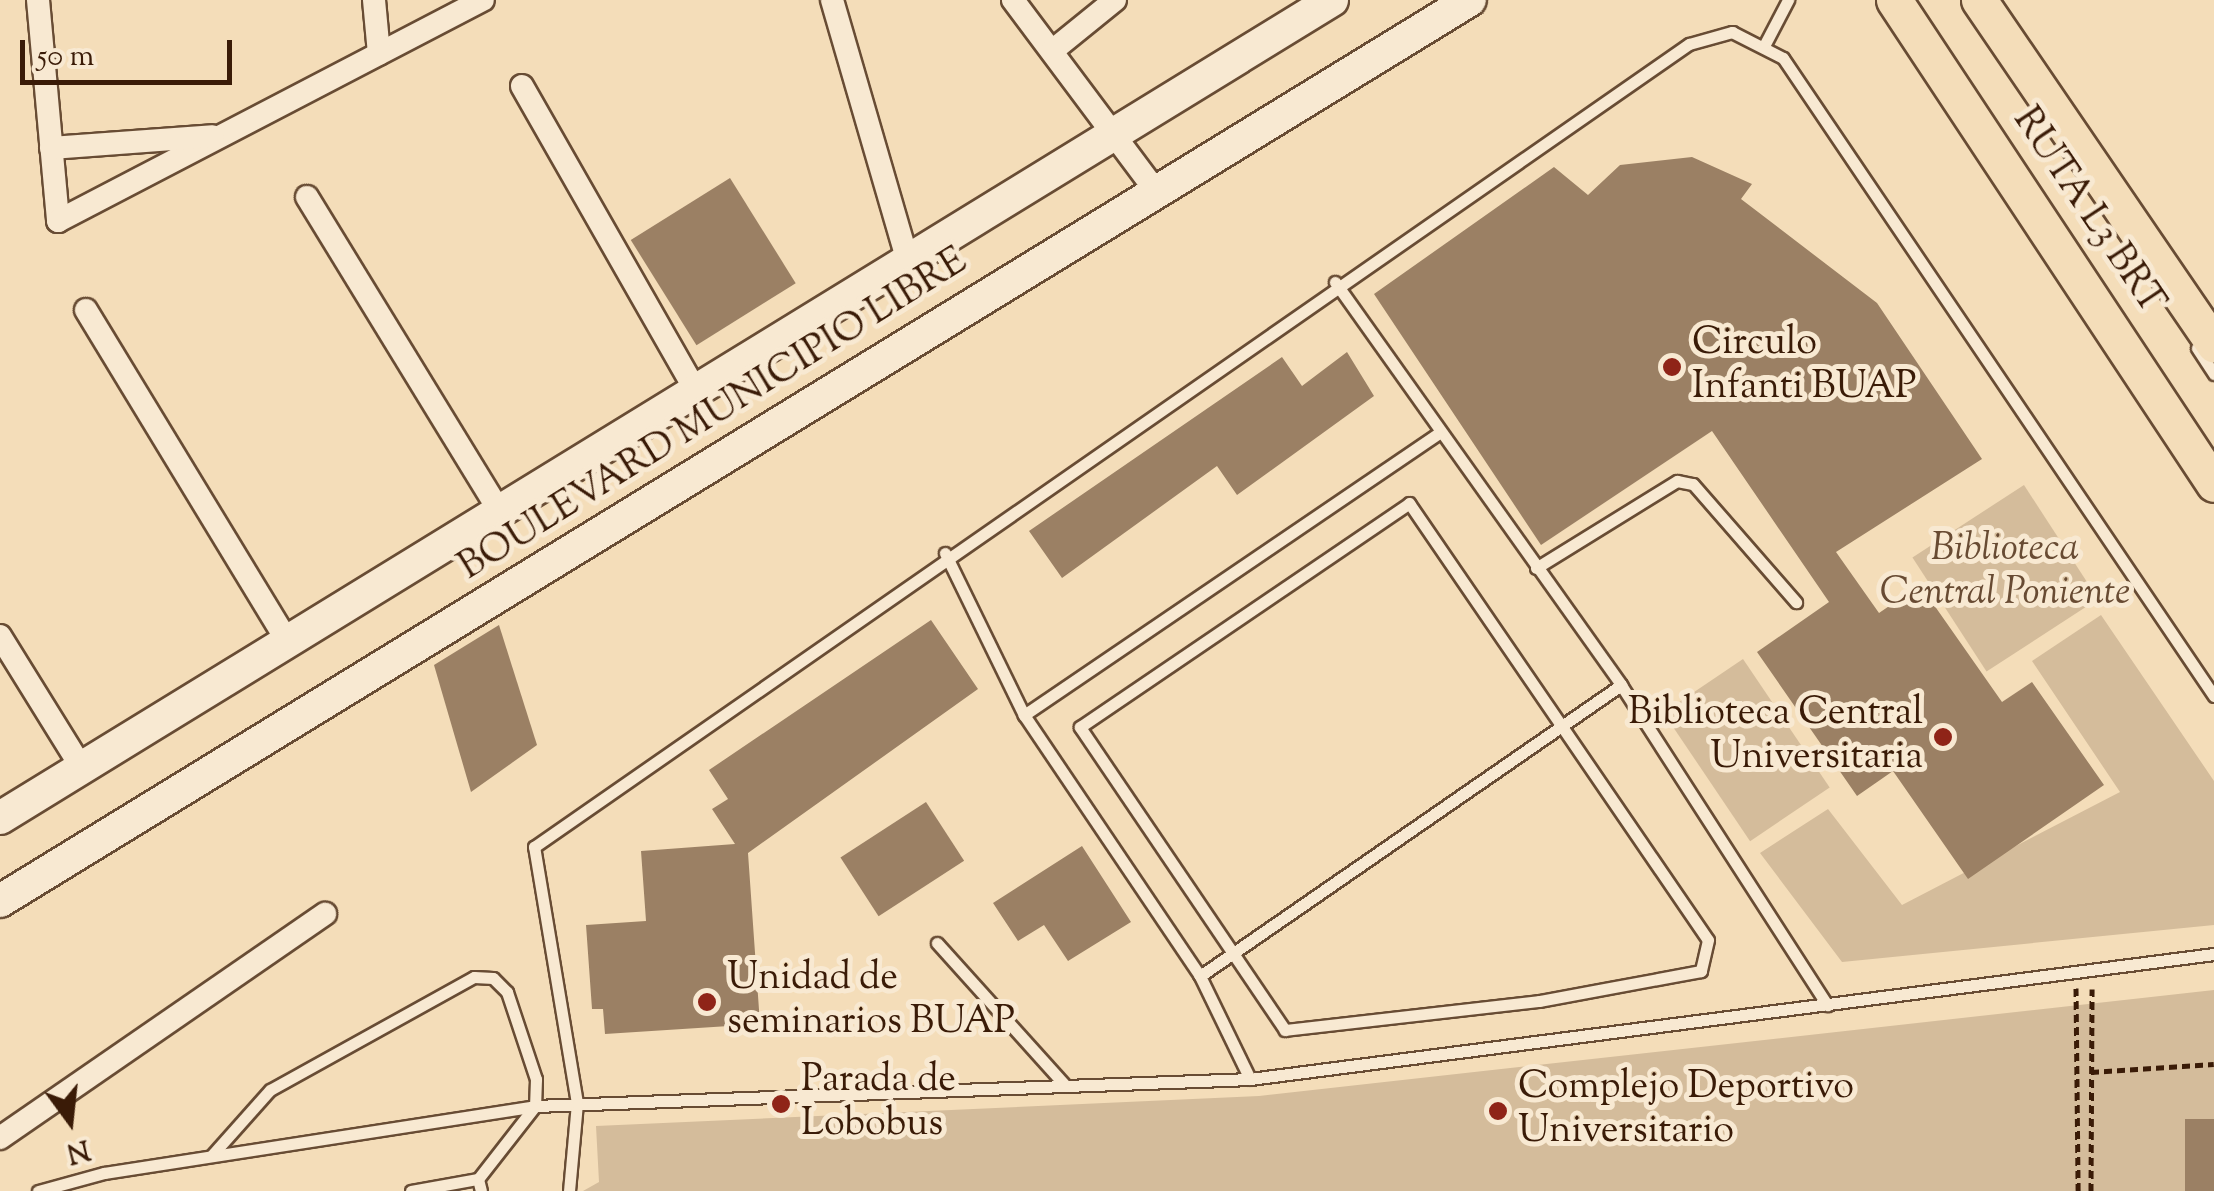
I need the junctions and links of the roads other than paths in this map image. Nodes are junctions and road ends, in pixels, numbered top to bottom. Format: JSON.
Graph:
{"nodes":[{"id":1,"x":38,"y":0,"type":"edge"},
{"id":2,"x":49,"y":0,"type":"edge"},
{"id":3,"x":374,"y":0,"type":"edge"},
{"id":4,"x":484,"y":0,"type":"edge"},
{"id":5,"x":832,"y":0,"type":"edge"},
{"id":6,"x":1012,"y":0,"type":"edge"},
{"id":7,"x":1115,"y":0,"type":"edge"},
{"id":8,"x":1332,"y":0,"type":"edge"},
{"id":9,"x":1470,"y":0,"type":"edge"},
{"id":10,"x":1788,"y":0,"type":"edge"},
{"id":11,"x":1894,"y":0,"type":"edge"},
{"id":12,"x":1911,"y":0,"type":"edge"},
{"id":13,"x":1964,"y":0,"type":"edge"},
{"id":14,"x":1978,"y":0,"type":"edge"},
{"id":15,"x":1765,"y":44,"type":"junction"},
{"id":16,"x":1052,"y":51,"type":"junction"},
{"id":17,"x":378,"y":54,"type":"junction"},
{"id":18,"x":522,"y":86,"type":"dead end"},
{"id":19,"x":1116,"y":134,"type":"junction"},
{"id":20,"x":222,"y":136,"type":"junction"},
{"id":21,"x":52,"y":148,"type":"junction"},
{"id":22,"x":1156,"y":190,"type":"junction"},
{"id":23,"x":307,"y":197,"type":"dead end"},
{"id":24,"x":908,"y":262,"type":"junction"},
{"id":25,"x":1335,"y":282,"type":"junction"},
{"id":26,"x":86,"y":310,"type":"dead end"},
{"id":27,"x":2214,"y":346,"type":"edge"},
{"id":28,"x":2214,"y":374,"type":"edge"},
{"id":29,"x":697,"y":393,"type":"junction"},
{"id":30,"x":1437,"y":434,"type":"junction"},
{"id":31,"x":2214,"y":456,"type":"edge"},
{"id":32,"x":2214,"y":484,"type":"edge"},
{"id":33,"x":500,"y":512,"type":"junction"},
{"id":34,"x":945,"y":553,"type":"junction"},
{"id":35,"x":1536,"y":568,"type":"junction"},
{"id":36,"x":1796,"y":602,"type":"dead end"},
{"id":37,"x":0,"y":636,"type":"edge"},
{"id":38,"x":288,"y":642,"type":"junction"},
{"id":39,"x":1621,"y":685,"type":"junction"},
{"id":40,"x":2214,"y":696,"type":"edge"},
{"id":41,"x":1024,"y":715,"type":"junction"},
{"id":42,"x":1558,"y":726,"type":"junction"},
{"id":43,"x":82,"y":768,"type":"junction"},
{"id":44,"x":0,"y":818,"type":"edge"},
{"id":45,"x":0,"y":902,"type":"edge"},
{"id":46,"x":325,"y":914,"type":"dead end"},
{"id":47,"x":937,"y":943,"type":"dead end"},
{"id":48,"x":1231,"y":950,"type":"junction"},
{"id":49,"x":2214,"y":954,"type":"edge"},
{"id":50,"x":1200,"y":976,"type":"junction"},
{"id":51,"x":1827,"y":1005,"type":"junction"},
{"id":52,"x":1250,"y":1079,"type":"junction"},
{"id":53,"x":1065,"y":1085,"type":"junction"},
{"id":54,"x":577,"y":1103,"type":"junction"},
{"id":55,"x":534,"y":1106,"type":"junction"},
{"id":56,"x":0,"y":1138,"type":"edge"},
{"id":57,"x":212,"y":1155,"type":"junction"},
{"id":58,"x":480,"y":1185,"type":"edge"},
{"id":59,"x":38,"y":1191,"type":"edge"},
{"id":60,"x":410,"y":1191,"type":"edge"},
{"id":61,"x":569,"y":1191,"type":"edge"}],
"edges":[{"from":1,"to":2,"type":"street"},
{"from":1,"to":21,"type":"street"},
{"from":3,"to":17,"type":"street"},
{"from":4,"to":17,"type":"street"},
{"from":5,"to":24,"type":"street"},
{"from":6,"to":16,"type":"street"},
{"from":7,"to":16,"type":"street"},
{"from":8,"to":19,"type":"main road","name":"BOULEVARD MUNICIPIO LIBRE"},
{"from":9,"to":22,"type":"main road","name":"BOULEVARD MUNICIPIO LIBRE"},
{"from":10,"to":15,"type":"lane"},
{"from":11,"to":32,"type":"main road"},
{"from":12,"to":31,"type":"lane","name":"RUTA L3 BRT"},
{"from":13,"to":28,"type":"lane"},
{"from":14,"to":27,"type":"main road"},
{"from":15,"to":25,"type":"lane"},
{"from":15,"to":40,"type":"lane"},
{"from":16,"to":19,"type":"street"},
{"from":17,"to":20,"type":"street"},
{"from":18,"to":29,"type":"street"},
{"from":19,"to":22,"type":"street"},
{"from":19,"to":24,"type":"main road","name":"BOULEVARD MUNICIPIO LIBRE"},
{"from":20,"to":21,"type":"street"},
{"from":20,"to":21,"type":"street"},
{"from":22,"to":45,"type":"main road","name":"BOULEVARD MUNICIPIO LIBRE"},
{"from":23,"to":33,"type":"street"},
{"from":24,"to":29,"type":"main road","name":"BOULEVARD MUNICIPIO LIBRE"},
{"from":25,"to":30,"type":"lane"},
{"from":25,"to":34,"type":"lane"},
{"from":26,"to":38,"type":"street"},
{"from":29,"to":33,"type":"main road","name":"BOULEVARD MUNICIPIO LIBRE"},
{"from":30,"to":35,"type":"lane"},
{"from":30,"to":41,"type":"lane"},
{"from":33,"to":38,"type":"main road","name":"BOULEVARD MUNICIPIO LIBRE"},
{"from":34,"to":41,"type":"lane"},
{"from":34,"to":54,"type":"lane"},
{"from":35,"to":36,"type":"lane"},
{"from":35,"to":39,"type":"lane"},
{"from":37,"to":43,"type":"street"},
{"from":38,"to":43,"type":"main road","name":"BOULEVARD MUNICIPIO LIBRE"},
{"from":39,"to":42,"type":"lane"},
{"from":39,"to":51,"type":"lane"},
{"from":41,"to":50,"type":"lane"},
{"from":42,"to":48,"type":"lane"},
{"from":42,"to":48,"type":"lane"},
{"from":42,"to":48,"type":"lane"},
{"from":43,"to":44,"type":"main road","name":"BOULEVARD MUNICIPIO LIBRE"},
{"from":46,"to":56,"type":"street"},
{"from":47,"to":53,"type":"lane"},
{"from":48,"to":50,"type":"lane"},
{"from":49,"to":51,"type":"lane"},
{"from":50,"to":52,"type":"lane"},
{"from":51,"to":52,"type":"lane"},
{"from":52,"to":53,"type":"lane"},
{"from":53,"to":54,"type":"lane"},
{"from":54,"to":55,"type":"lane"},
{"from":54,"to":61,"type":"lane"},
{"from":55,"to":57,"type":"lane"},
{"from":55,"to":57,"type":"lane"},
{"from":55,"to":58,"type":"lane"},
{"from":57,"to":59,"type":"lane"},
{"from":58,"to":60,"type":"lane"}]}
